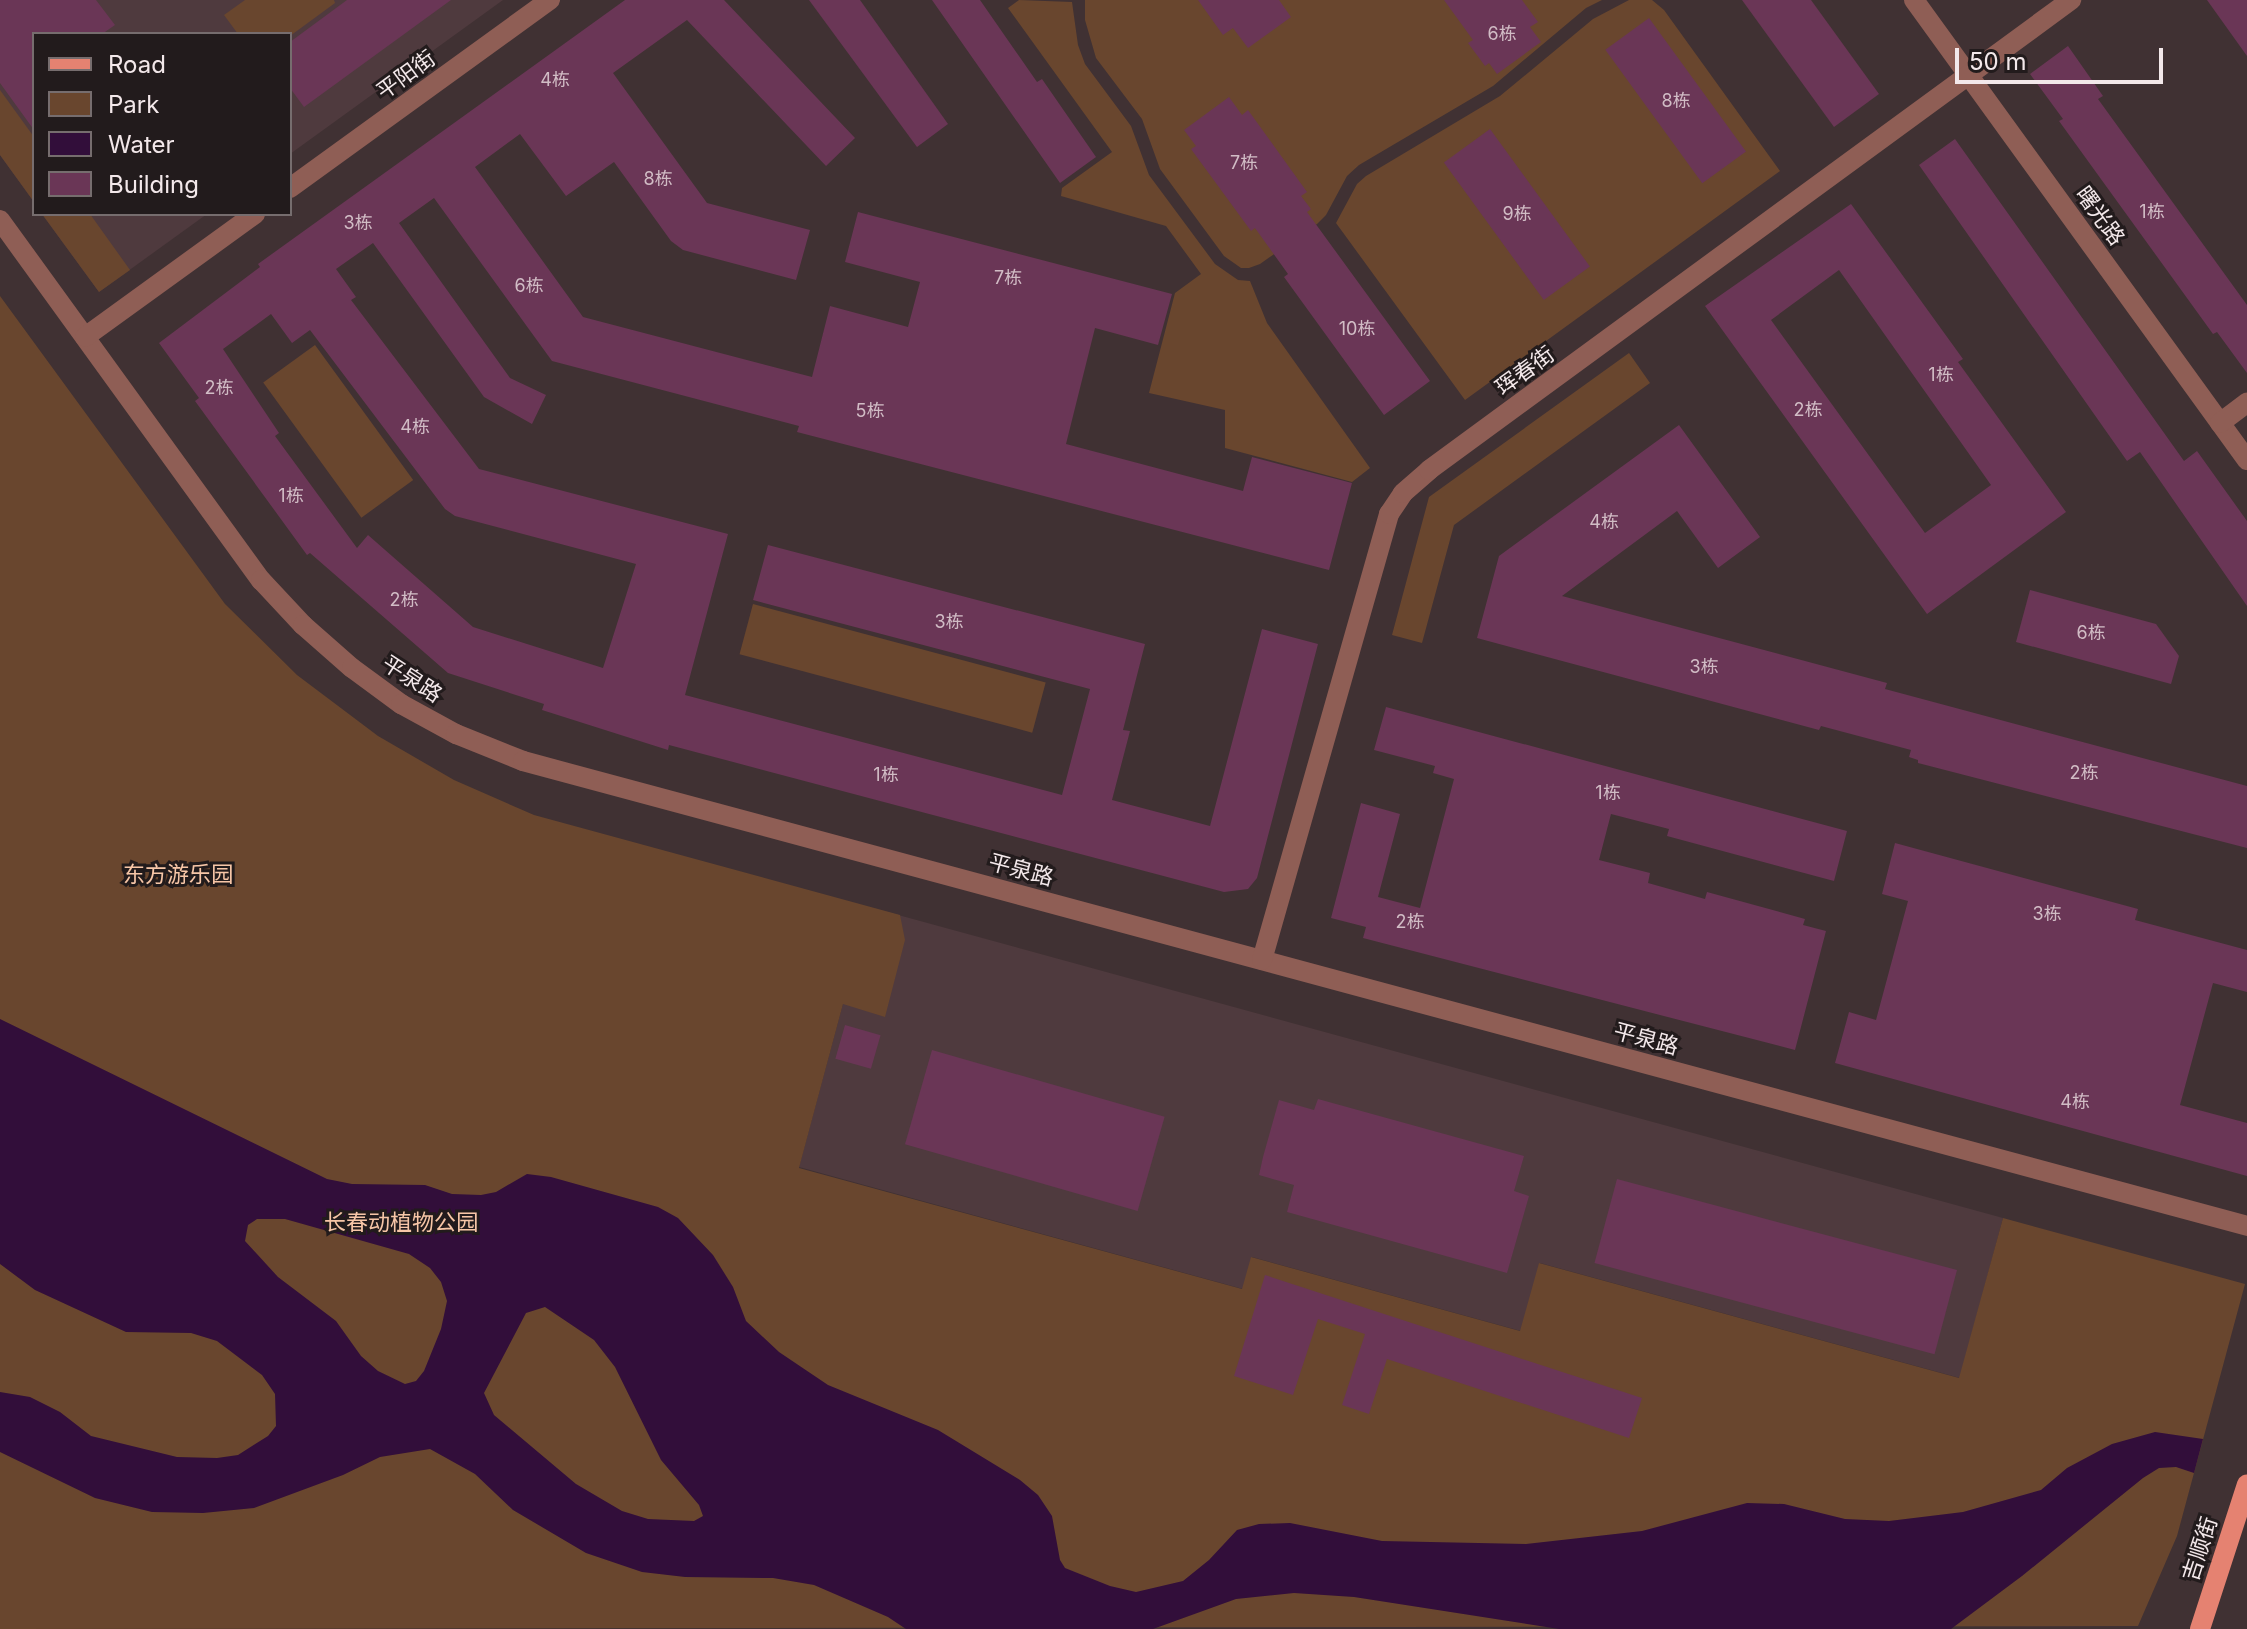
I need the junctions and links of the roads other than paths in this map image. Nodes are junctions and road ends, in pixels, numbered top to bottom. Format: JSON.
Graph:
{"nodes":[{"id":1,"x":550,"y":0,"type":"edge"},
{"id":2,"x":1914,"y":0,"type":"edge"},
{"id":3,"x":2071,"y":0,"type":"edge"},
{"id":4,"x":1968,"y":75,"type":"junction"},
{"id":5,"x":292,"y":187,"type":"edge"},
{"id":6,"x":252,"y":216,"type":"edge"},
{"id":7,"x":0,"y":220,"type":"edge"},
{"id":8,"x":85,"y":337,"type":"junction"},
{"id":9,"x":2247,"y":403,"type":"edge"},
{"id":10,"x":2220,"y":423,"type":"junction"},
{"id":11,"x":2247,"y":460,"type":"edge"},
{"id":12,"x":1262,"y":960,"type":"junction"},
{"id":13,"x":2247,"y":1226,"type":"edge"},
{"id":14,"x":2247,"y":1484,"type":"edge"},
{"id":15,"x":2241,"y":1522,"type":"edge"},
{"id":16,"x":2200,"y":1629,"type":"edge"}],
"edges":[{"from":1,"to":5,"type":"street","name":"平阳街"},
{"from":2,"to":4,"type":"street","name":"曙光路"},
{"from":3,"to":4,"type":"street","name":"珲春街"},
{"from":4,"to":10,"type":"street","name":"曙光路"},
{"from":4,"to":12,"type":"street","name":"珲春街"},
{"from":6,"to":8,"type":"street"},
{"from":7,"to":8,"type":"street","name":"平泉路"},
{"from":8,"to":12,"type":"street","name":"平泉路"},
{"from":9,"to":10,"type":"street"},
{"from":10,"to":11,"type":"street","name":"曙光路"},
{"from":12,"to":13,"type":"street","name":"平泉路"},
{"from":14,"to":15,"type":"main road","name":"吉顺街"},
{"from":15,"to":16,"type":"main road","name":"吉顺街"}]}
